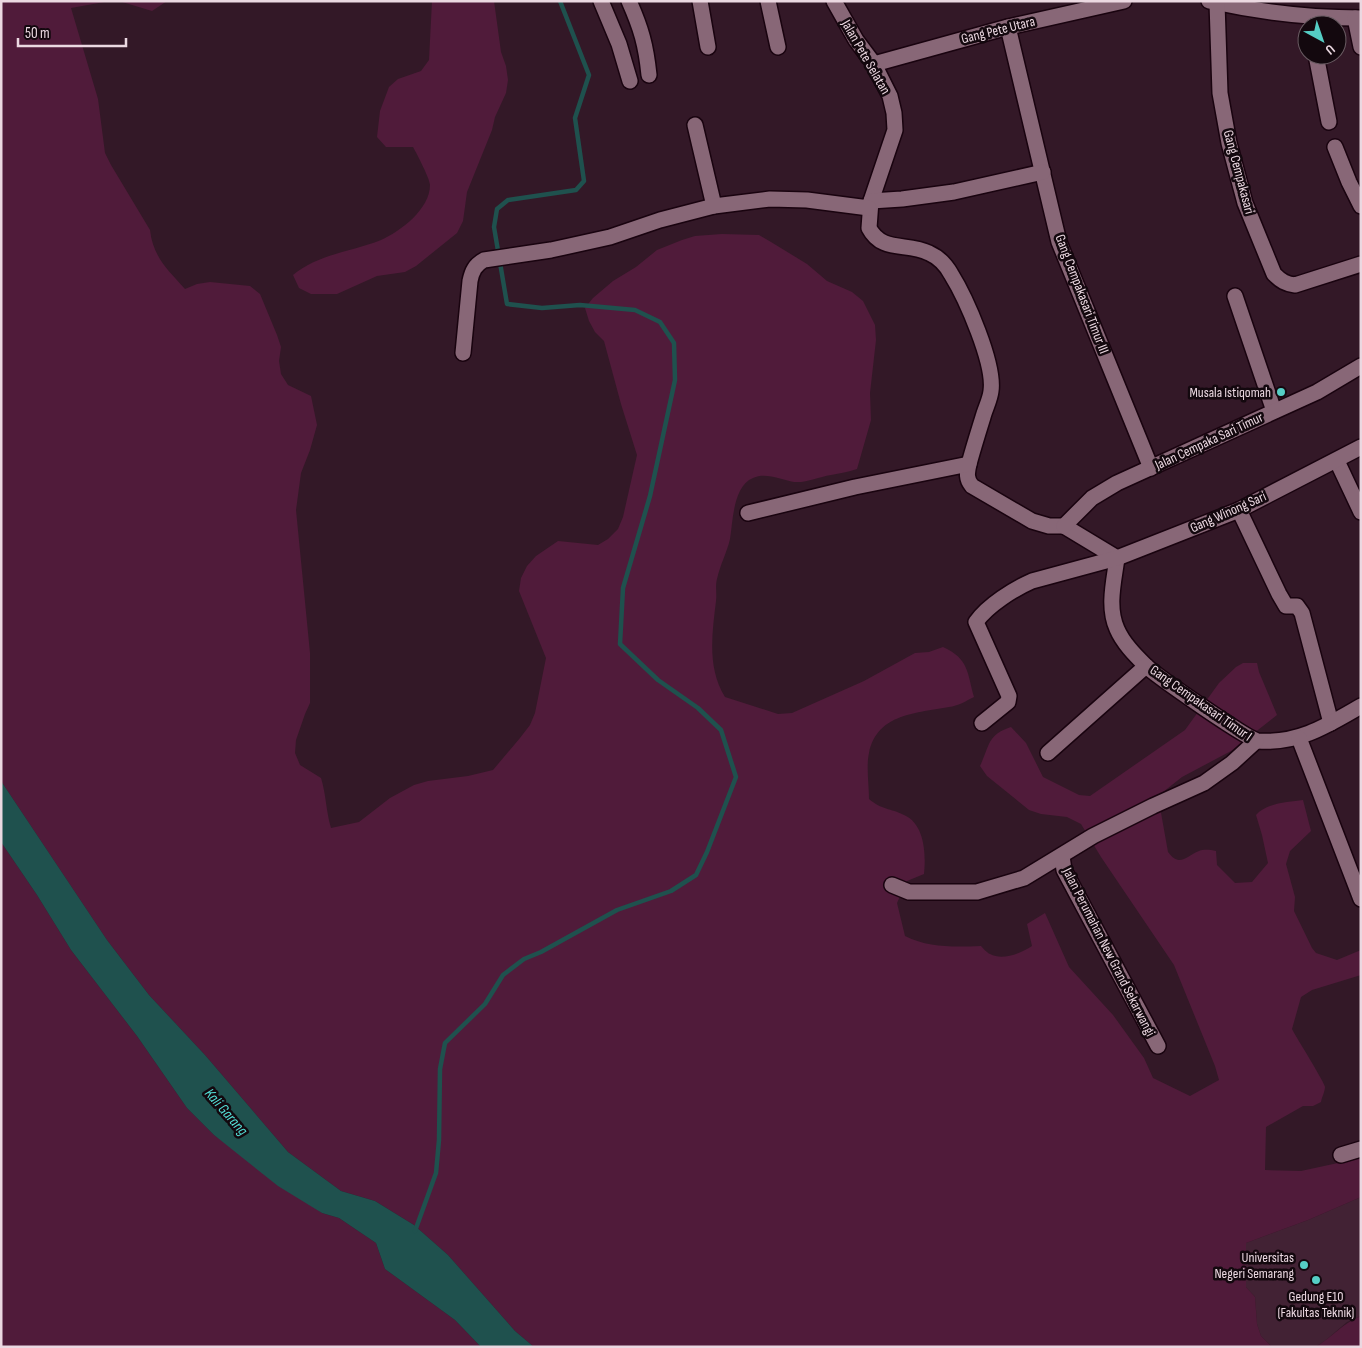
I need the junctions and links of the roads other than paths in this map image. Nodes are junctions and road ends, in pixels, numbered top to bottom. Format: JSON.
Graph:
{"nodes":[{"id":1,"x":600,"y":1,"type":"edge"},
{"id":2,"x":629,"y":1,"type":"edge"},
{"id":3,"x":700,"y":1,"type":"edge"},
{"id":4,"x":768,"y":1,"type":"edge"},
{"id":5,"x":834,"y":1,"type":"edge"},
{"id":6,"x":1124,"y":1,"type":"edge"},
{"id":7,"x":1213,"y":2,"type":"edge"},
{"id":8,"x":1297,"y":18,"type":"edge"},
{"id":9,"x":1358,"y":18,"type":"edge"},
{"id":10,"x":1008,"y":27,"type":"junction"},
{"id":11,"x":708,"y":47,"type":"dead end"},
{"id":12,"x":778,"y":47,"type":"dead end"},
{"id":13,"x":1361,"y":47,"type":"edge"},
{"id":14,"x":874,"y":64,"type":"junction"},
{"id":15,"x":1318,"y":65,"type":"edge"},
{"id":16,"x":649,"y":75,"type":"dead end"},
{"id":17,"x":630,"y":81,"type":"dead end"},
{"id":18,"x":1328,"y":122,"type":"dead end"},
{"id":19,"x":695,"y":124,"type":"dead end"},
{"id":20,"x":1335,"y":147,"type":"dead end"},
{"id":21,"x":1043,"y":172,"type":"junction"},
{"id":22,"x":870,"y":205,"type":"junction"},
{"id":23,"x":714,"y":206,"type":"junction"},
{"id":24,"x":1361,"y":206,"type":"edge"},
{"id":25,"x":1361,"y":264,"type":"edge"},
{"id":26,"x":1235,"y":296,"type":"dead end"},
{"id":27,"x":463,"y":353,"type":"dead end"},
{"id":28,"x":1361,"y":366,"type":"edge"},
{"id":29,"x":1274,"y":411,"type":"junction"},
{"id":30,"x":1361,"y":447,"type":"edge"},
{"id":31,"x":1337,"y":460,"type":"junction"},
{"id":32,"x":969,"y":464,"type":"junction"},
{"id":33,"x":1151,"y":468,"type":"junction"},
{"id":34,"x":1239,"y":510,"type":"junction"},
{"id":35,"x":1361,"y":512,"type":"edge"},
{"id":36,"x":748,"y":513,"type":"dead end"},
{"id":37,"x":1064,"y":526,"type":"junction"},
{"id":38,"x":1117,"y":558,"type":"junction"},
{"id":39,"x":1146,"y":666,"type":"junction"},
{"id":40,"x":1361,"y":706,"type":"edge"},
{"id":41,"x":982,"y":722,"type":"dead end"},
{"id":42,"x":1331,"y":723,"type":"junction"},
{"id":43,"x":1300,"y":738,"type":"junction"},
{"id":44,"x":1256,"y":741,"type":"junction"},
{"id":45,"x":1048,"y":753,"type":"dead end"},
{"id":46,"x":1062,"y":856,"type":"junction"},
{"id":47,"x":892,"y":886,"type":"dead end"},
{"id":48,"x":1361,"y":900,"type":"edge"},
{"id":49,"x":1158,"y":1046,"type":"dead end"},
{"id":50,"x":1361,"y":1149,"type":"edge"},
{"id":51,"x":1341,"y":1155,"type":"dead end"}],
"edges":[{"from":1,"to":17,"type":"street"},
{"from":2,"to":16,"type":"street"},
{"from":3,"to":11,"type":"street"},
{"from":4,"to":12,"type":"street"},
{"from":5,"to":14,"type":"street","name":"Jalan Pete Selatan"},
{"from":6,"to":10,"type":"street","name":"Gang Pete Utara"},
{"from":7,"to":8,"type":"street"},
{"from":7,"to":25,"type":"street","name":"Gang Cempakasari"},
{"from":9,"to":13,"type":"street"},
{"from":10,"to":14,"type":"street","name":"Gang Pete Utara"},
{"from":10,"to":21,"type":"street","name":"Gang Cempakasari Timur III"},
{"from":14,"to":22,"type":"street","name":"Jalan Pete Selatan"},
{"from":15,"to":18,"type":"street"},
{"from":19,"to":23,"type":"street"},
{"from":20,"to":24,"type":"street"},
{"from":21,"to":22,"type":"street"},
{"from":21,"to":33,"type":"street","name":"Gang Cempakasari Timur III"},
{"from":22,"to":23,"type":"street"},
{"from":22,"to":32,"type":"street"},
{"from":23,"to":27,"type":"street"},
{"from":26,"to":29,"type":"street"},
{"from":28,"to":29,"type":"street","name":"Jalan Cempaka Sari Timur"},
{"from":29,"to":33,"type":"street","name":"Jalan Cempaka Sari Timur"},
{"from":30,"to":31,"type":"street","name":"Gang Winong Sari"},
{"from":31,"to":34,"type":"street","name":"Gang Winong Sari"},
{"from":31,"to":35,"type":"street"},
{"from":32,"to":36,"type":"street"},
{"from":32,"to":37,"type":"street"},
{"from":33,"to":37,"type":"street","name":"Jalan Cempaka Sari Timur"},
{"from":34,"to":38,"type":"street","name":"Gang Winong Sari"},
{"from":34,"to":42,"type":"street"},
{"from":37,"to":38,"type":"street"},
{"from":38,"to":39,"type":"street","name":"Gang Cempakasari Timur I"},
{"from":38,"to":41,"type":"street","name":"Gang Winong Sari"},
{"from":39,"to":44,"type":"street","name":"Gang Cempakasari Timur I"},
{"from":39,"to":45,"type":"street"},
{"from":40,"to":42,"type":"street","name":"Gang Cempakasari Timur I"},
{"from":42,"to":43,"type":"street","name":"Gang Cempakasari Timur I"},
{"from":43,"to":44,"type":"street","name":"Gang Cempakasari Timur I"},
{"from":43,"to":48,"type":"street"},
{"from":44,"to":46,"type":"street","name":"Gang Cempakasari Timur I"},
{"from":46,"to":47,"type":"street","name":"Gang Cempakasari Timur I"},
{"from":46,"to":49,"type":"street","name":"Jalan Perumahan New Grand Sekarwangi"},
{"from":50,"to":51,"type":"street"}]}
